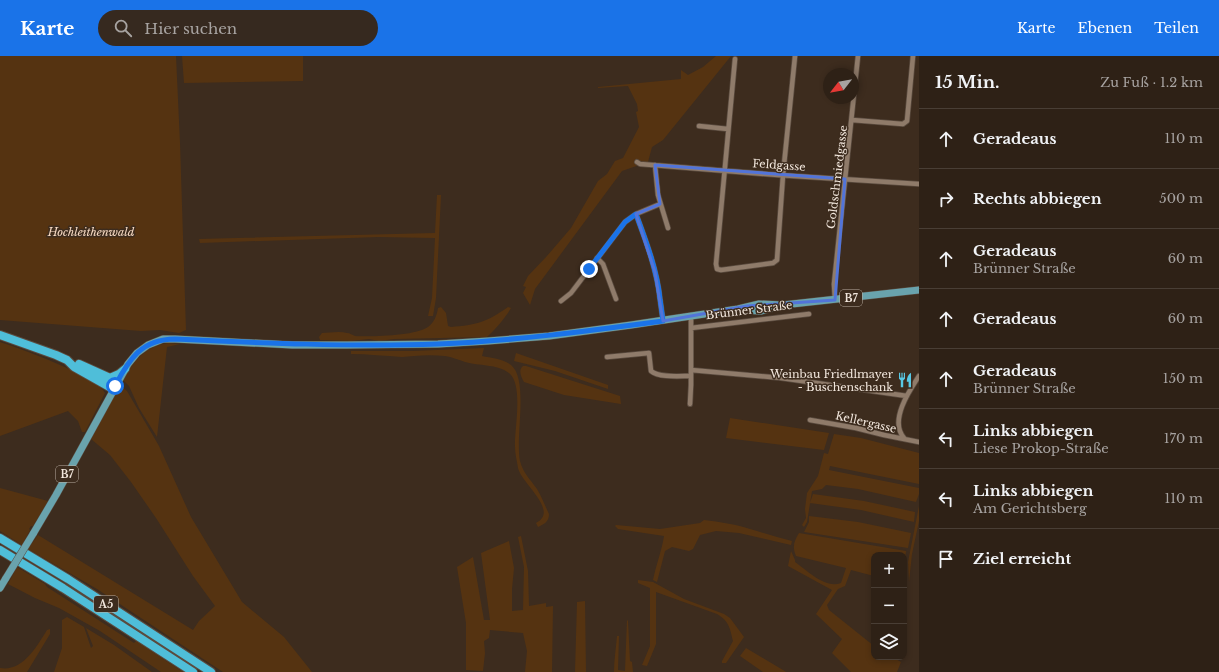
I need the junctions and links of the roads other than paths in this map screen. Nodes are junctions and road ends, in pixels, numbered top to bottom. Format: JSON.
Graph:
{"nodes":[{"id":1,"x":795,"y":56,"type":"edge"},
{"id":2,"x":858,"y":56,"type":"edge"},
{"id":3,"x":913,"y":56,"type":"edge"},
{"id":4,"x":734,"y":59,"type":"dead end"},
{"id":5,"x":852,"y":120,"type":"junction"},
{"id":6,"x":699,"y":126,"type":"dead end"},
{"id":7,"x":728,"y":129,"type":"junction"},
{"id":8,"x":638,"y":162,"type":"dead end"},
{"id":9,"x":655,"y":165,"type":"junction"},
{"id":10,"x":724,"y":170,"type":"junction"},
{"id":11,"x":783,"y":175,"type":"junction"},
{"id":12,"x":845,"y":179,"type":"junction"},
{"id":13,"x":919,"y":184,"type":"edge"},
{"id":14,"x":660,"y":204,"type":"junction"},
{"id":15,"x":636,"y":214,"type":"junction"},
{"id":16,"x":668,"y":228,"type":"dead end"},
{"id":17,"x":597,"y":258,"type":"junction"},
{"id":18,"x":919,"y":290,"type":"edge"},
{"id":19,"x":616,"y":298,"type":"dead end"},
{"id":20,"x":835,"y":300,"type":"junction"},
{"id":21,"x":562,"y":301,"type":"dead end"},
{"id":22,"x":809,"y":314,"type":"dead end"},
{"id":23,"x":691,"y":317,"type":"junction"},
{"id":24,"x":663,"y":321,"type":"junction"},
{"id":25,"x":692,"y":328,"type":"junction"},
{"id":26,"x":0,"y":335,"type":"edge"},
{"id":27,"x":607,"y":357,"type":"dead end"},
{"id":28,"x":67,"y":360,"type":"junction"},
{"id":29,"x":125,"y":369,"type":"junction"},
{"id":30,"x":691,"y":370,"type":"junction"},
{"id":31,"x":691,"y":376,"type":"junction"},
{"id":32,"x":919,"y":376,"type":"edge"},
{"id":33,"x":110,"y":378,"type":"junction"},
{"id":34,"x":114,"y":388,"type":"junction"},
{"id":35,"x":907,"y":396,"type":"junction"},
{"id":36,"x":690,"y":404,"type":"dead end"},
{"id":37,"x":810,"y":420,"type":"dead end"},
{"id":38,"x":904,"y":438,"type":"junction"},
{"id":39,"x":919,"y":442,"type":"edge"},
{"id":40,"x":0,"y":538,"type":"edge"},
{"id":41,"x":0,"y":550,"type":"edge"},
{"id":42,"x":0,"y":588,"type":"edge"},
{"id":43,"x":193,"y":672,"type":"edge"},
{"id":44,"x":211,"y":672,"type":"edge"}],
"edges":[{"from":1,"to":11,"type":"street"},
{"from":2,"to":5,"type":"street","name":"Goldschmiedgasse"},
{"from":3,"to":5,"type":"street"},
{"from":4,"to":7,"type":"street"},
{"from":5,"to":12,"type":"street","name":"Goldschmiedgasse"},
{"from":6,"to":7,"type":"street"},
{"from":7,"to":10,"type":"street"},
{"from":8,"to":9,"type":"street","name":"Feldgasse"},
{"from":9,"to":10,"type":"street","name":"Feldgasse"},
{"from":9,"to":14,"type":"street"},
{"from":10,"to":11,"type":"street","name":"Feldgasse"},
{"from":10,"to":11,"type":"street"},
{"from":11,"to":12,"type":"street","name":"Feldgasse"},
{"from":12,"to":13,"type":"street","name":"Feldgasse"},
{"from":12,"to":20,"type":"street","name":"Goldschmiedgasse"},
{"from":14,"to":15,"type":"street"},
{"from":14,"to":16,"type":"street"},
{"from":15,"to":17,"type":"street"},
{"from":15,"to":24,"type":"street"},
{"from":17,"to":19,"type":"street"},
{"from":17,"to":21,"type":"street"},
{"from":18,"to":20,"type":"main road","name":"Brünner Straße","number":"B7"},
{"from":20,"to":23,"type":"main road","name":"Brünner Straße","number":"B7"},
{"from":22,"to":25,"type":"street","name":"Brünner Straße"},
{"from":23,"to":24,"type":"main road","name":"Brünner Straße","number":"B7"},
{"from":23,"to":25,"type":"street","name":"Brünner Straße"},
{"from":24,"to":29,"type":"main road","name":"Brünner Straße","number":"B7"},
{"from":25,"to":30,"type":"street","name":"Brünner Straße"},
{"from":26,"to":28,"type":"highway"},
{"from":27,"to":31,"type":"street"},
{"from":28,"to":33,"type":"highway"},
{"from":28,"to":34,"type":"highway"},
{"from":29,"to":33,"type":"highway"},
{"from":29,"to":34,"type":"main road","number":"B7"},
{"from":30,"to":31,"type":"street","name":"Brünner Straße"},
{"from":30,"to":35,"type":"street"},
{"from":31,"to":36,"type":"street","name":"Brünner Straße"},
{"from":32,"to":35,"type":"street"},
{"from":33,"to":34,"type":"highway"},
{"from":34,"to":42,"type":"main road","number":"B7","bridge":true},
{"from":35,"to":38,"type":"street"},
{"from":37,"to":38,"type":"street","name":"Kellergasse"},
{"from":38,"to":39,"type":"street","name":"Kellergasse"},
{"from":40,"to":44,"type":"highway","number":"A5"},
{"from":41,"to":43,"type":"highway","number":"A5"}]}
